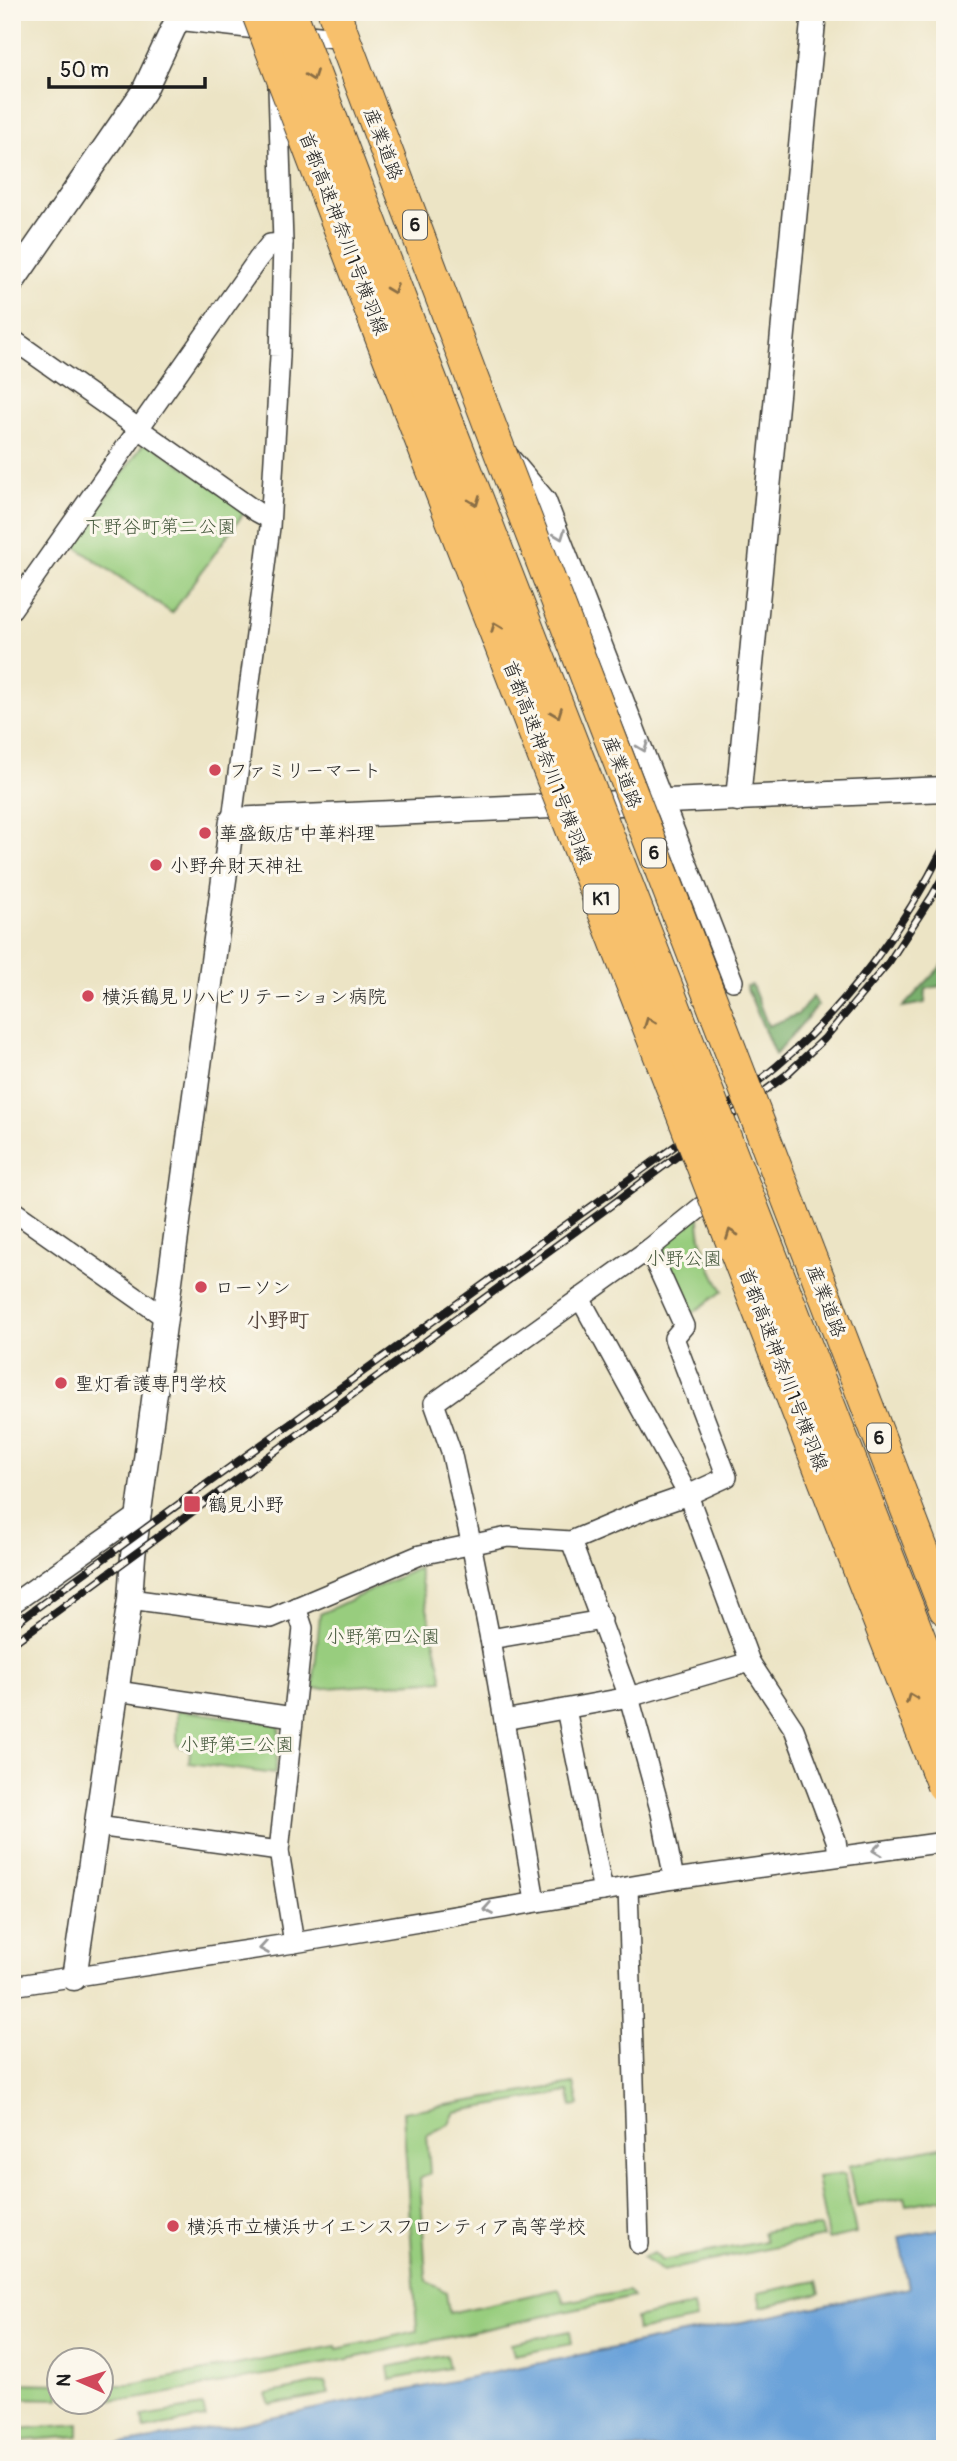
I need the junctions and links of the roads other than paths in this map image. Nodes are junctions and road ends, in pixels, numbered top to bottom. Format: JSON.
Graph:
{"nodes":[{"id":1,"x":814,"y":12,"type":"edge"},
{"id":2,"x":179,"y":15,"type":"edge"},
{"id":3,"x":275,"y":19,"type":"edge"},
{"id":4,"x":339,"y":26,"type":"edge"},
{"id":5,"x":283,"y":243,"type":"junction"},
{"id":6,"x":12,"y":282,"type":"edge"},
{"id":7,"x":12,"y":339,"type":"edge"},
{"id":8,"x":139,"y":430,"type":"junction"},
{"id":9,"x":495,"y":439,"type":"junction"},
{"id":10,"x":270,"y":519,"type":"junction"},
{"id":11,"x":12,"y":609,"type":"edge"},
{"id":12,"x":945,"y":789,"type":"edge"},
{"id":13,"x":738,"y":799,"type":"junction"},
{"id":14,"x":664,"y":802,"type":"junction"},
{"id":15,"x":232,"y":820,"type":"junction"},
{"id":16,"x":733,"y":981,"type":"dead end"},
{"id":17,"x":701,"y":1207,"type":"dead end"},
{"id":18,"x":12,"y":1210,"type":"edge"},
{"id":19,"x":649,"y":1249,"type":"junction"},
{"id":20,"x":580,"y":1298,"type":"junction"},
{"id":21,"x":167,"y":1319,"type":"junction"},
{"id":22,"x":688,"y":1495,"type":"junction"},
{"id":23,"x":141,"y":1513,"type":"junction"},
{"id":24,"x":570,"y":1541,"type":"junction"},
{"id":25,"x":471,"y":1545,"type":"junction"},
{"id":26,"x":130,"y":1599,"type":"junction"},
{"id":27,"x":12,"y":1604,"type":"edge"},
{"id":28,"x":296,"y":1607,"type":"junction"},
{"id":29,"x":945,"y":1609,"type":"edge"},
{"id":30,"x":601,"y":1620,"type":"junction"},
{"id":31,"x":490,"y":1639,"type":"junction"},
{"id":32,"x":750,"y":1662,"type":"junction"},
{"id":33,"x":117,"y":1690,"type":"junction"},
{"id":34,"x":629,"y":1697,"type":"junction"},
{"id":35,"x":566,"y":1709,"type":"junction"},
{"id":36,"x":945,"y":1711,"type":"edge"},
{"id":37,"x":293,"y":1717,"type":"junction"},
{"id":38,"x":504,"y":1720,"type":"junction"},
{"id":39,"x":945,"y":1784,"type":"edge"},
{"id":40,"x":97,"y":1826,"type":"junction"},
{"id":41,"x":945,"y":1842,"type":"edge"},
{"id":42,"x":279,"y":1851,"type":"junction"},
{"id":43,"x":838,"y":1855,"type":"junction"},
{"id":44,"x":674,"y":1879,"type":"junction"},
{"id":45,"x":628,"y":1887,"type":"junction"},
{"id":46,"x":603,"y":1891,"type":"junction"},
{"id":47,"x":535,"y":1901,"type":"junction"},
{"id":48,"x":294,"y":1943,"type":"junction"},
{"id":49,"x":74,"y":1978,"type":"junction"},
{"id":50,"x":12,"y":1986,"type":"edge"},
{"id":51,"x":639,"y":2244,"type":"dead end"}],
"edges":[{"from":1,"to":13,"type":"street"},
{"from":2,"to":3,"type":"street"},
{"from":2,"to":6,"type":"street"},
{"from":3,"to":4,"type":"street"},
{"from":3,"to":5,"type":"street"},
{"from":3,"to":36,"type":"highway","name":"首都高速神奈川1号横羽線","number":"K1","one_way":true,"bridge":true},
{"from":39,"to":3,"type":"highway","name":"首都高速神奈川1号横羽線","number":"K1","one_way":true,"bridge":true},
{"from":4,"to":9,"type":"main road","name":"産業道路","number":"6"},
{"from":5,"to":8,"type":"street"},
{"from":5,"to":10,"type":"street"},
{"from":7,"to":8,"type":"street"},
{"from":8,"to":10,"type":"street"},
{"from":8,"to":11,"type":"street"},
{"from":9,"to":14,"type":"street","one_way":true},
{"from":9,"to":29,"type":"main road","name":"産業道路","number":"6","bridge":true},
{"from":10,"to":15,"type":"street"},
{"from":12,"to":13,"type":"street"},
{"from":13,"to":14,"type":"street"},
{"from":14,"to":15,"type":"street"},
{"from":14,"to":16,"type":"street"},
{"from":15,"to":21,"type":"street"},
{"from":17,"to":19,"type":"street"},
{"from":18,"to":21,"type":"street"},
{"from":19,"to":20,"type":"street"},
{"from":19,"to":22,"type":"street"},
{"from":20,"to":22,"type":"street"},
{"from":20,"to":25,"type":"street"},
{"from":21,"to":23,"type":"street"},
{"from":22,"to":24,"type":"street"},
{"from":22,"to":32,"type":"street"},
{"from":23,"to":26,"type":"street"},
{"from":23,"to":27,"type":"street"},
{"from":24,"to":25,"type":"street"},
{"from":24,"to":30,"type":"street"},
{"from":25,"to":28,"type":"street"},
{"from":25,"to":31,"type":"street"},
{"from":26,"to":28,"type":"street"},
{"from":26,"to":33,"type":"street"},
{"from":28,"to":37,"type":"street"},
{"from":30,"to":31,"type":"street"},
{"from":30,"to":34,"type":"street"},
{"from":31,"to":38,"type":"street"},
{"from":32,"to":34,"type":"street"},
{"from":32,"to":43,"type":"street"},
{"from":33,"to":37,"type":"street"},
{"from":33,"to":40,"type":"street"},
{"from":34,"to":35,"type":"street"},
{"from":34,"to":44,"type":"street"},
{"from":35,"to":38,"type":"street"},
{"from":35,"to":46,"type":"street"},
{"from":37,"to":42,"type":"street"},
{"from":38,"to":47,"type":"street"},
{"from":40,"to":42,"type":"street"},
{"from":40,"to":49,"type":"street"},
{"from":41,"to":43,"type":"street","one_way":true},
{"from":42,"to":48,"type":"street"},
{"from":43,"to":44,"type":"street"},
{"from":44,"to":45,"type":"street"},
{"from":45,"to":46,"type":"street"},
{"from":45,"to":51,"type":"street"},
{"from":46,"to":47,"type":"street"},
{"from":47,"to":48,"type":"street","one_way":true},
{"from":48,"to":49,"type":"street","one_way":true},
{"from":49,"to":50,"type":"street"}]}
